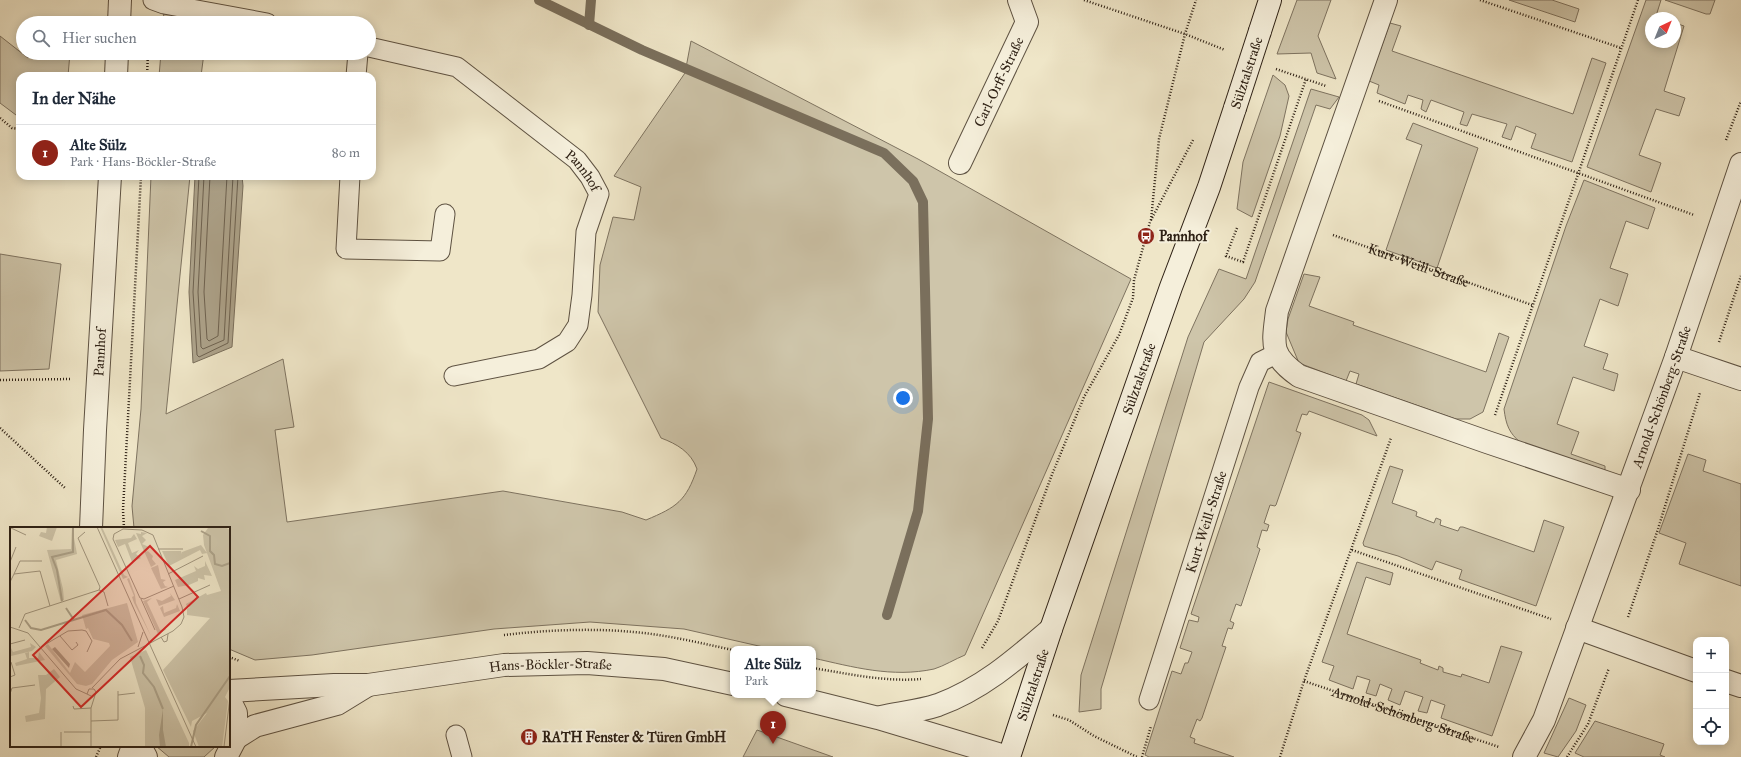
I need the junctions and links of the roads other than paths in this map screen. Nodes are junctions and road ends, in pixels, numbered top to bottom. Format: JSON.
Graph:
{"nodes":[{"id":1,"x":120,"y":0,"type":"edge"},
{"id":2,"x":153,"y":0,"type":"edge"},
{"id":3,"x":1019,"y":0,"type":"edge"},
{"id":4,"x":1270,"y":0,"type":"edge"},
{"id":5,"x":1386,"y":0,"type":"edge"},
{"id":6,"x":119,"y":16,"type":"edge"},
{"id":7,"x":230,"y":16,"type":"edge"},
{"id":8,"x":376,"y":49,"type":"edge"},
{"id":9,"x":117,"y":60,"type":"edge"},
{"id":10,"x":357,"y":60,"type":"edge"},
{"id":11,"x":116,"y":72,"type":"edge"},
{"id":12,"x":356,"y":72,"type":"edge"},
{"id":13,"x":960,"y":163,"type":"dead end"},
{"id":14,"x":1741,"y":164,"type":"edge"},
{"id":15,"x":110,"y":180,"type":"edge"},
{"id":16,"x":350,"y":180,"type":"edge"},
{"id":17,"x":445,"y":214,"type":"dead end"},
{"id":18,"x":1275,"y":346,"type":"junction"},
{"id":19,"x":1676,"y":357,"type":"junction"},
{"id":20,"x":454,"y":376,"type":"dead end"},
{"id":21,"x":1741,"y":379,"type":"edge"},
{"id":22,"x":1629,"y":490,"type":"junction"},
{"id":23,"x":91,"y":527,"type":"edge"},
{"id":24,"x":1577,"y":628,"type":"junction"},
{"id":25,"x":1052,"y":629,"type":"junction"},
{"id":26,"x":1693,"y":670,"type":"edge"},
{"id":27,"x":1729,"y":682,"type":"edge"},
{"id":28,"x":730,"y":683,"type":"edge"},
{"id":29,"x":368,"y":685,"type":"junction"},
{"id":30,"x":1741,"y":686,"type":"edge"},
{"id":31,"x":230,"y":691,"type":"edge"},
{"id":32,"x":798,"y":698,"type":"edge"},
{"id":33,"x":1149,"y":700,"type":"dead end"},
{"id":34,"x":230,"y":701,"type":"edge"},
{"id":35,"x":878,"y":718,"type":"junction"},
{"id":36,"x":456,"y":735,"type":"dead end"},
{"id":37,"x":133,"y":747,"type":"edge"},
{"id":38,"x":141,"y":747,"type":"edge"},
{"id":39,"x":231,"y":748,"type":"edge"},
{"id":40,"x":1525,"y":756,"type":"edge"},
{"id":41,"x":129,"y":757,"type":"edge"},
{"id":42,"x":146,"y":757,"type":"edge"},
{"id":43,"x":462,"y":757,"type":"edge"},
{"id":44,"x":1008,"y":757,"type":"edge"}],
"edges":[{"from":1,"to":6,"type":"street"},
{"from":2,"to":7,"type":"lane"},
{"from":3,"to":13,"type":"street","name":"Carl-Orff-Straße"},
{"from":4,"to":25,"type":"street","name":"Sülztalstraße","bridge":true},
{"from":5,"to":18,"type":"street"},
{"from":8,"to":20,"type":"lane","name":"Pannhof"},
{"from":9,"to":11,"type":"street"},
{"from":10,"to":12,"type":"lane"},
{"from":14,"to":19,"type":"street","name":"Arnold-Schönberg-Straße"},
{"from":15,"to":23,"type":"street","name":"Pannhof"},
{"from":16,"to":17,"type":"lane"},
{"from":18,"to":22,"type":"street"},
{"from":18,"to":33,"type":"lane","name":"Kurt-Weill-Straße"},
{"from":19,"to":21,"type":"street"},
{"from":19,"to":22,"type":"street","name":"Arnold-Schönberg-Straße"},
{"from":22,"to":24,"type":"street","name":"Arnold-Schönberg-Straße"},
{"from":24,"to":26,"type":"street"},
{"from":24,"to":40,"type":"street","name":"Arnold-Schönberg-Straße"},
{"from":25,"to":35,"type":"street"},
{"from":25,"to":44,"type":"street","name":"Sülztalstraße"},
{"from":27,"to":30,"type":"street"},
{"from":28,"to":29,"type":"street","name":"Hans-Böckler-Straße"},
{"from":29,"to":31,"type":"street","name":"Hans-Böckler-Straße"},
{"from":29,"to":39,"type":"street","name":"Hans-Böckler-Straße"},
{"from":32,"to":35,"type":"street"},
{"from":34,"to":39,"type":"street"},
{"from":35,"to":44,"type":"street"},
{"from":36,"to":43,"type":"lane"},
{"from":37,"to":41,"type":"street"},
{"from":38,"to":42,"type":"street"}]}
